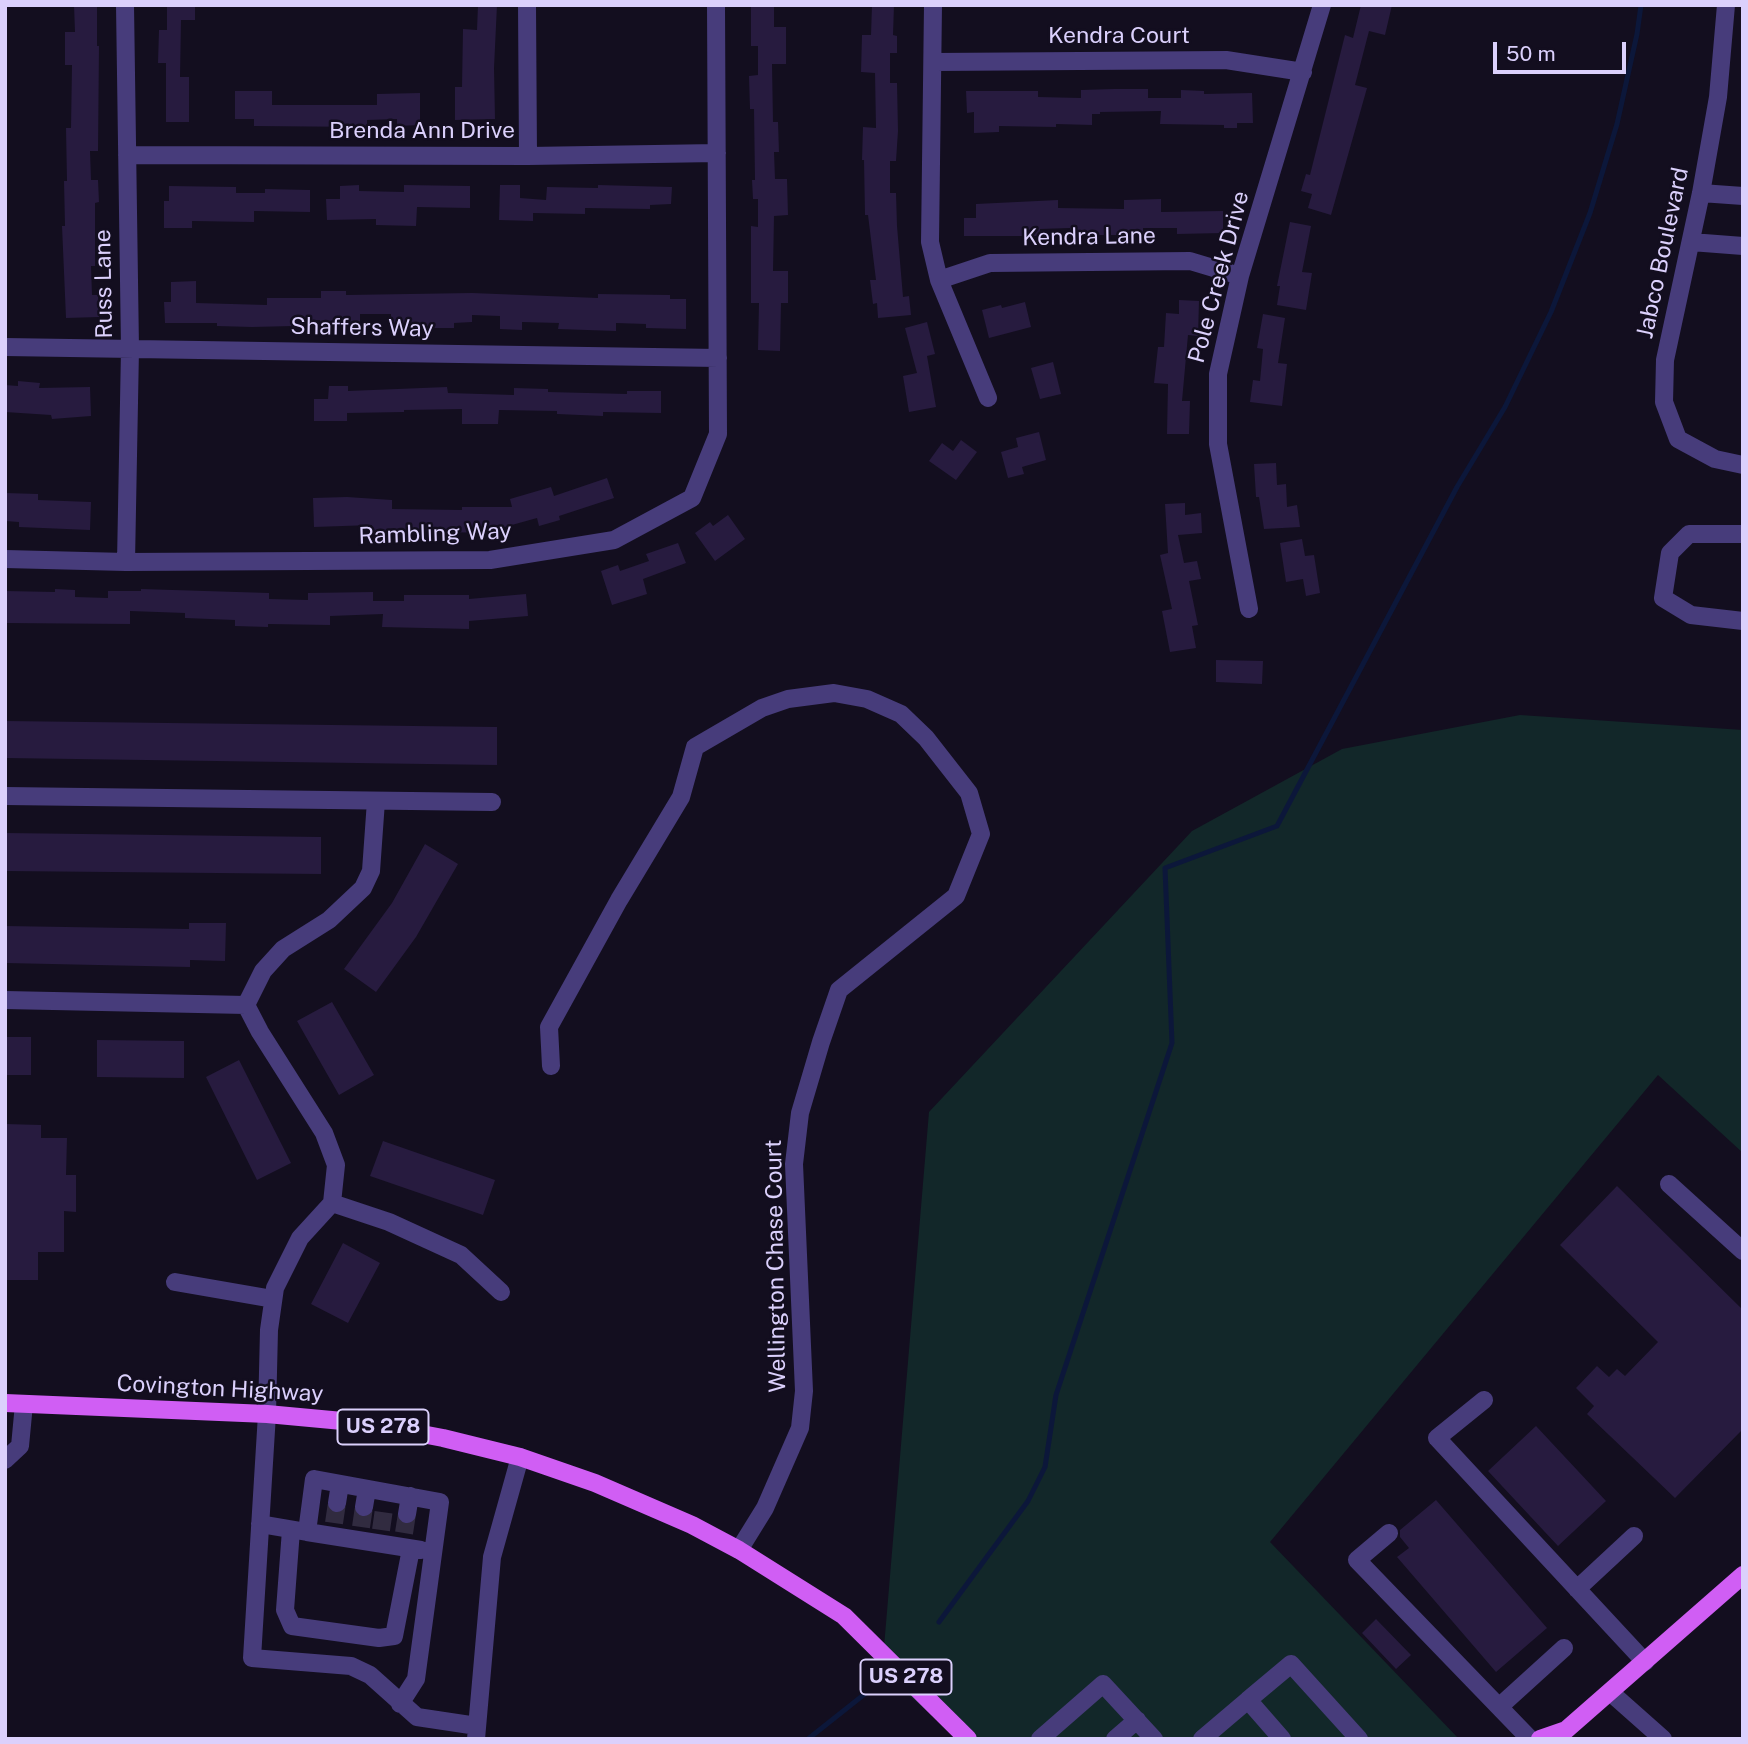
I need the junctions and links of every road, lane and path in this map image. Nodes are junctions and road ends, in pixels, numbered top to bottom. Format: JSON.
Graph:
{"nodes":[{"id":1,"x":125,"y":5,"type":"edge"},
{"id":2,"x":527,"y":5,"type":"edge"},
{"id":3,"x":716,"y":5,"type":"edge"},
{"id":4,"x":933,"y":5,"type":"edge"},
{"id":5,"x":1322,"y":5,"type":"edge"},
{"id":6,"x":1726,"y":5,"type":"edge"},
{"id":7,"x":934,"y":62,"type":"junction"},
{"id":8,"x":1303,"y":72,"type":"junction"},
{"id":9,"x":717,"y":153,"type":"junction"},
{"id":10,"x":127,"y":155,"type":"junction"},
{"id":11,"x":528,"y":156,"type":"junction"},
{"id":12,"x":1701,"y":193,"type":"junction"},
{"id":13,"x":1743,"y":196,"type":"edge"},
{"id":14,"x":1691,"y":242,"type":"junction"},
{"id":15,"x":1743,"y":246,"type":"edge"},
{"id":16,"x":1240,"y":276,"type":"junction"},
{"id":17,"x":939,"y":280,"type":"junction"},
{"id":18,"x":5,"y":347,"type":"edge"},
{"id":19,"x":130,"y":349,"type":"junction"},
{"id":20,"x":718,"y":358,"type":"junction"},
{"id":21,"x":988,"y":398,"type":"dead end"},
{"id":22,"x":1743,"y":465,"type":"edge"},
{"id":23,"x":1743,"y":534,"type":"edge"},
{"id":24,"x":5,"y":559,"type":"edge"},
{"id":25,"x":126,"y":562,"type":"junction"},
{"id":26,"x":1249,"y":609,"type":"dead end"},
{"id":27,"x":1743,"y":621,"type":"edge"},
{"id":28,"x":5,"y":796,"type":"edge"},
{"id":29,"x":376,"y":801,"type":"junction"},
{"id":30,"x":492,"y":802,"type":"dead end"},
{"id":31,"x":5,"y":1000,"type":"edge"},
{"id":32,"x":246,"y":1005,"type":"junction"},
{"id":33,"x":551,"y":1066,"type":"dead end"},
{"id":34,"x":1669,"y":1184,"type":"dead end"},
{"id":35,"x":332,"y":1203,"type":"junction"},
{"id":36,"x":1743,"y":1251,"type":"edge"},
{"id":37,"x":174,"y":1282,"type":"dead end"},
{"id":38,"x":501,"y":1292,"type":"dead end"},
{"id":39,"x":273,"y":1298,"type":"junction"},
{"id":40,"x":1484,"y":1400,"type":"dead end"},
{"id":41,"x":5,"y":1403,"type":"edge"},
{"id":42,"x":24,"y":1404,"type":"junction"},
{"id":43,"x":267,"y":1414,"type":"junction"},
{"id":44,"x":520,"y":1457,"type":"junction"},
{"id":45,"x":5,"y":1460,"type":"edge"},
{"id":46,"x":340,"y":1484,"type":"junction"},
{"id":47,"x":337,"y":1503,"type":"tunnel mouth"},
{"id":48,"x":260,"y":1524,"type":"junction"},
{"id":49,"x":299,"y":1531,"type":"junction"},
{"id":50,"x":1389,"y":1533,"type":"dead end"},
{"id":51,"x":1634,"y":1536,"type":"dead end"},
{"id":52,"x":406,"y":1543,"type":"junction"},
{"id":53,"x":739,"y":1550,"type":"junction"},
{"id":54,"x":433,"y":1552,"type":"junction"},
{"id":55,"x":1743,"y":1575,"type":"edge"},
{"id":56,"x":1577,"y":1589,"type":"junction"},
{"id":57,"x":1564,"y":1648,"type":"dead end"},
{"id":58,"x":1645,"y":1662,"type":"junction"},
{"id":59,"x":1610,"y":1692,"type":"junction"},
{"id":60,"x":1248,"y":1700,"type":"junction"},
{"id":61,"x":400,"y":1704,"type":"junction"},
{"id":62,"x":1499,"y":1707,"type":"junction"},
{"id":63,"x":1137,"y":1720,"type":"junction"},
{"id":64,"x":476,"y":1733,"type":"edge"},
{"id":65,"x":1564,"y":1734,"type":"edge"},
{"id":66,"x":968,"y":1739,"type":"edge"},
{"id":67,"x":1040,"y":1739,"type":"edge"},
{"id":68,"x":1115,"y":1739,"type":"edge"},
{"id":69,"x":1154,"y":1739,"type":"edge"},
{"id":70,"x":1202,"y":1739,"type":"edge"},
{"id":71,"x":1282,"y":1739,"type":"edge"},
{"id":72,"x":1359,"y":1739,"type":"edge"},
{"id":73,"x":1530,"y":1739,"type":"edge"},
{"id":74,"x":1540,"y":1739,"type":"edge"},
{"id":75,"x":1663,"y":1739,"type":"edge"}],
"edges":[{"from":1,"to":10,"type":"street","name":"Russ Lane"},
{"from":2,"to":11,"type":"street"},
{"from":3,"to":9,"type":"street","name":"Rambling Way"},
{"from":4,"to":7,"type":"street"},
{"from":5,"to":8,"type":"street","name":"Pole Creek Drive"},
{"from":6,"to":12,"type":"street","name":"Jabco Boulevard"},
{"from":7,"to":8,"type":"street","name":"Kendra Court"},
{"from":7,"to":17,"type":"street"},
{"from":8,"to":16,"type":"street","name":"Pole Creek Drive"},
{"from":9,"to":11,"type":"street","name":"Brenda Ann Drive"},
{"from":9,"to":20,"type":"street","name":"Rambling Way"},
{"from":10,"to":11,"type":"street","name":"Brenda Ann Drive"},
{"from":10,"to":19,"type":"street","name":"Russ Lane"},
{"from":12,"to":13,"type":"street"},
{"from":12,"to":14,"type":"street","name":"Jabco Boulevard"},
{"from":14,"to":15,"type":"street"},
{"from":14,"to":22,"type":"street","name":"Jabco Boulevard"},
{"from":16,"to":17,"type":"street","name":"Kendra Lane"},
{"from":16,"to":26,"type":"street","name":"Pole Creek Drive"},
{"from":17,"to":21,"type":"street"},
{"from":18,"to":19,"type":"street","name":"Shaffers Way"},
{"from":19,"to":20,"type":"street","name":"Shaffers Way"},
{"from":19,"to":25,"type":"street","name":"Russ Lane"},
{"from":20,"to":25,"type":"street","name":"Rambling Way"},
{"from":23,"to":27,"type":"street"},
{"from":24,"to":25,"type":"street","name":"Rambling Way"},
{"from":28,"to":29,"type":"street"},
{"from":29,"to":30,"type":"street"},
{"from":29,"to":32,"type":"street"},
{"from":31,"to":32,"type":"street"},
{"from":32,"to":35,"type":"street"},
{"from":33,"to":53,"type":"street","name":"Wellington Chase Court"},
{"from":34,"to":36,"type":"street"},
{"from":35,"to":38,"type":"street"},
{"from":35,"to":39,"type":"street"},
{"from":37,"to":39,"type":"street"},
{"from":39,"to":43,"type":"street"},
{"from":40,"to":56,"type":"street"},
{"from":41,"to":42,"type":"main road","name":"Covington Highway","number":"US 278"},
{"from":42,"to":43,"type":"main road","name":"Covington Highway","number":"US 278"},
{"from":42,"to":45,"type":"street"},
{"from":43,"to":44,"type":"main road","name":"Covington Highway","number":"US 278"},
{"from":43,"to":48,"type":"street"},
{"from":44,"to":53,"type":"main road","name":"Covington Highway","number":"US 278"},
{"from":44,"to":64,"type":"street"},
{"from":46,"to":47,"type":"street"},
{"from":46,"to":49,"type":"street"},
{"from":46,"to":54,"type":"street"},
{"from":48,"to":49,"type":"street"},
{"from":48,"to":61,"type":"street"},
{"from":49,"to":52,"type":"street"},
{"from":49,"to":52,"type":"street"},
{"from":50,"to":62,"type":"street"},
{"from":51,"to":56,"type":"street"},
{"from":52,"to":54,"type":"street"},
{"from":53,"to":66,"type":"main road","name":"Covington Highway","number":"US 278"},
{"from":54,"to":61,"type":"street"},
{"from":55,"to":58,"type":"main road"},
{"from":56,"to":58,"type":"street"},
{"from":57,"to":62,"type":"street"},
{"from":58,"to":59,"type":"main road"},
{"from":59,"to":65,"type":"main road"},
{"from":59,"to":75,"type":"street"},
{"from":60,"to":70,"type":"street"},
{"from":60,"to":71,"type":"street"},
{"from":60,"to":72,"type":"street"},
{"from":61,"to":64,"type":"street"},
{"from":62,"to":73,"type":"street"},
{"from":63,"to":67,"type":"street"},
{"from":63,"to":68,"type":"street"},
{"from":63,"to":69,"type":"street"},
{"from":65,"to":74,"type":"main road"}]}
